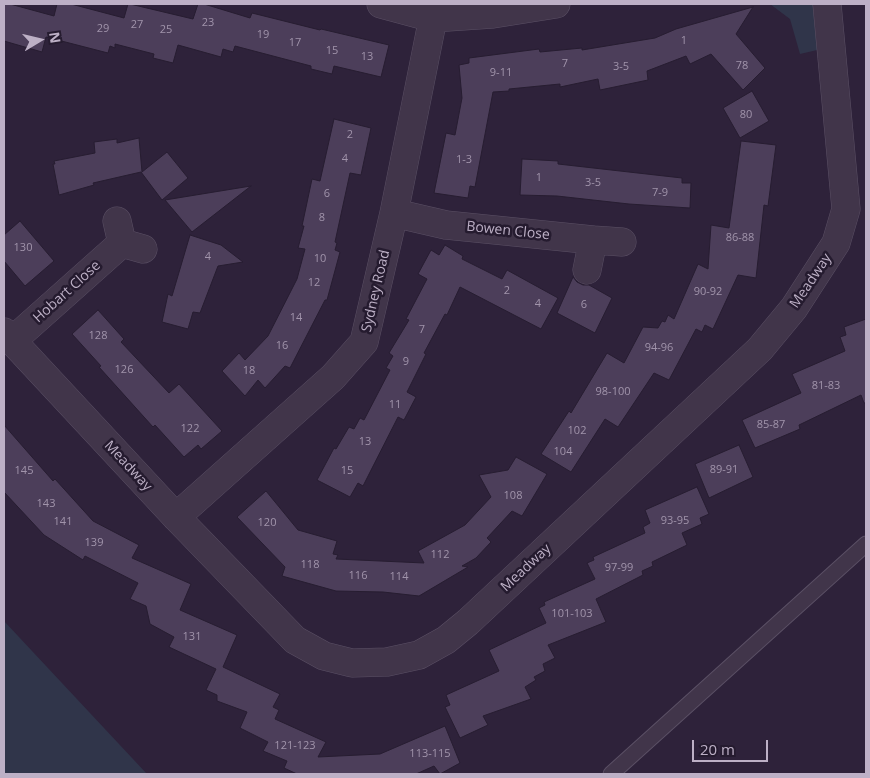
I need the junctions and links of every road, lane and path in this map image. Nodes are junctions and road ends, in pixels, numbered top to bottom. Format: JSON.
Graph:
{"nodes":[{"id":1,"x":381,"y":4,"type":"edge"},
{"id":2,"x":553,"y":4,"type":"edge"},
{"id":3,"x":826,"y":4,"type":"edge"},
{"id":4,"x":434,"y":18,"type":"junction"},
{"id":5,"x":856,"y":210,"type":"edge"},
{"id":6,"x":394,"y":213,"type":"junction"},
{"id":7,"x":127,"y":238,"type":"dead end"},
{"id":8,"x":593,"y":240,"type":"junction"},
{"id":9,"x":622,"y":242,"type":"dead end"},
{"id":10,"x":587,"y":270,"type":"dead end"},
{"id":11,"x":8,"y":336,"type":"edge"},
{"id":12,"x":176,"y":517,"type":"junction"},
{"id":13,"x":866,"y":544,"type":"edge"},
{"id":14,"x":612,"y":774,"type":"edge"}],
"edges":[{"from":1,"to":4,"type":"street"},
{"from":2,"to":4,"type":"street"},
{"from":3,"to":5,"type":"street","name":"Meadway"},
{"from":4,"to":6,"type":"street","name":"Sydney Road"},
{"from":5,"to":12,"type":"street","name":"Meadway"},
{"from":6,"to":8,"type":"street","name":"Bowen Close"},
{"from":6,"to":12,"type":"street","name":"Sydney Road"},
{"from":7,"to":11,"type":"street","name":"Hobart Close"},
{"from":8,"to":9,"type":"street","name":"Bowen Close"},
{"from":8,"to":10,"type":"street"},
{"from":11,"to":12,"type":"street","name":"Meadway"},
{"from":13,"to":14,"type":"lane"}]}
